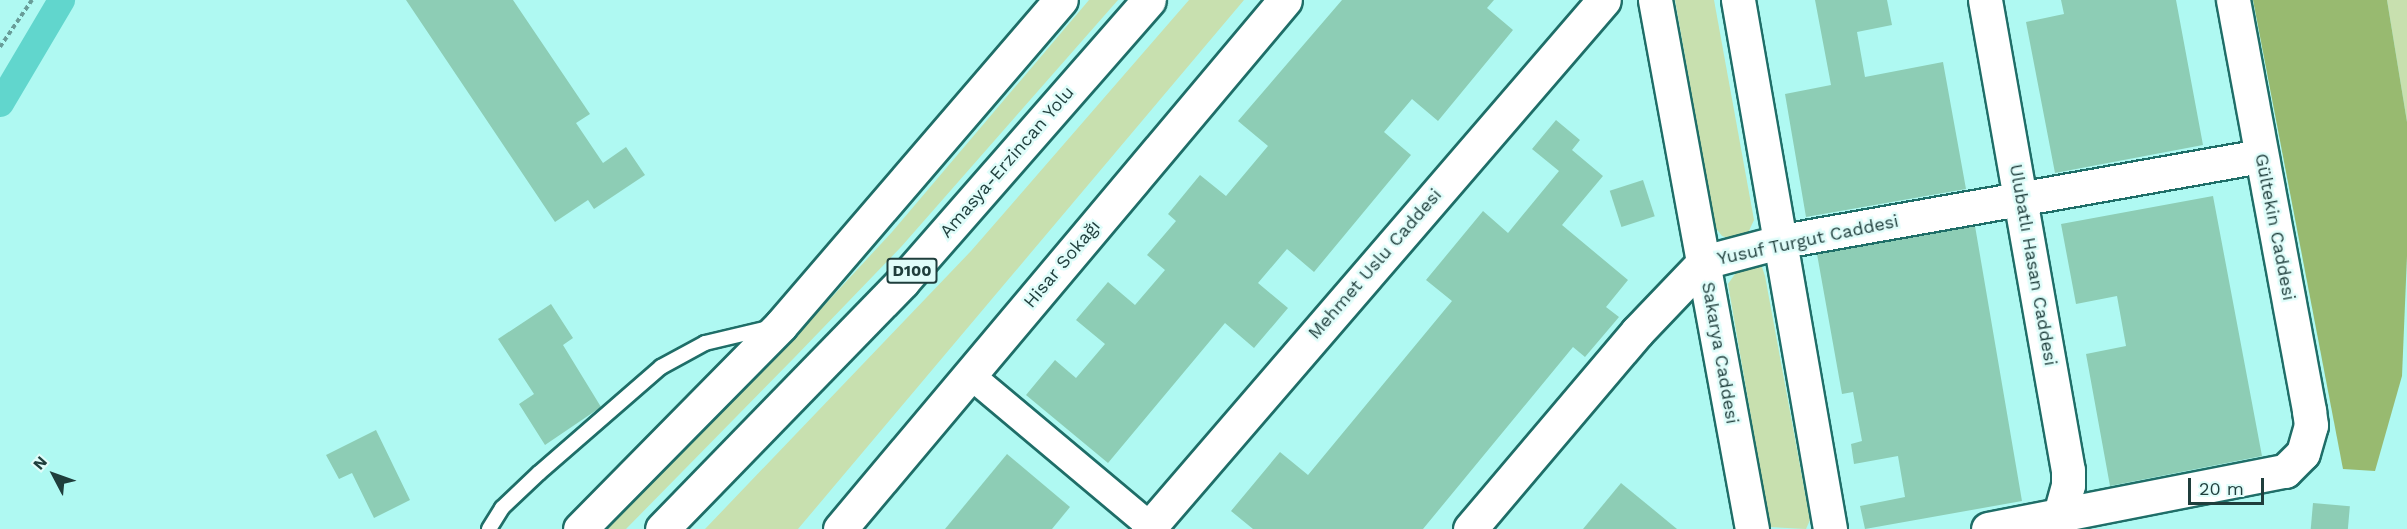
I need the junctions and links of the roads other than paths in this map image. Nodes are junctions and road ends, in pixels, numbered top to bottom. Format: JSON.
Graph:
{"nodes":[{"id":1,"x":1061,"y":0,"type":"edge"},
{"id":2,"x":1149,"y":0,"type":"edge"},
{"id":3,"x":1285,"y":0,"type":"edge"},
{"id":4,"x":1604,"y":0,"type":"edge"},
{"id":5,"x":1655,"y":0,"type":"edge"},
{"id":6,"x":1738,"y":0,"type":"edge"},
{"id":7,"x":1985,"y":0,"type":"edge"},
{"id":8,"x":2233,"y":0,"type":"edge"},
{"id":9,"x":2262,"y":156,"type":"junction"},
{"id":10,"x":2021,"y":197,"type":"junction"},
{"id":11,"x":1783,"y":241,"type":"junction"},
{"id":12,"x":1704,"y":262,"type":"junction"},
{"id":13,"x":781,"y":325,"type":"junction"},
{"id":14,"x":969,"y":374,"type":"junction"},
{"id":15,"x":2056,"y":522,"type":"edge"},
{"id":16,"x":1151,"y":528,"type":"edge"},
{"id":17,"x":489,"y":529,"type":"edge"},
{"id":18,"x":580,"y":529,"type":"edge"},
{"id":19,"x":662,"y":529,"type":"edge"},
{"id":20,"x":840,"y":529,"type":"edge"},
{"id":21,"x":1470,"y":529,"type":"edge"},
{"id":22,"x":1752,"y":529,"type":"edge"},
{"id":23,"x":1830,"y":529,"type":"edge"},
{"id":24,"x":1988,"y":529,"type":"edge"}],
"edges":[{"from":1,"to":13,"type":"main road"},
{"from":2,"to":19,"type":"main road","name":"Amasya-Erzincan Yolu","number":"D100"},
{"from":3,"to":14,"type":"main road","name":"Hisar Sokağı"},
{"from":4,"to":16,"type":"main road","name":"Mehmet Uslu Caddesi"},
{"from":5,"to":12,"type":"main road","name":"Sakarya Caddesi"},
{"from":6,"to":11,"type":"main road"},
{"from":7,"to":10,"type":"main road","name":"Ulubatlı Hasan Caddesi"},
{"from":8,"to":9,"type":"main road","name":"Gültekin Caddesi"},
{"from":9,"to":10,"type":"main road","name":"Yusuf Turgut Caddesi"},
{"from":9,"to":15,"type":"main road","name":"Gültekin Caddesi"},
{"from":10,"to":11,"type":"main road","name":"Yusuf Turgut Caddesi"},
{"from":10,"to":15,"type":"main road","name":"Ulubatlı Hasan Caddesi"},
{"from":11,"to":12,"type":"main road","name":"Yusuf Turgut Caddesi"},
{"from":11,"to":23,"type":"main road"},
{"from":12,"to":21,"type":"main road","name":"Yusuf Turgut Caddesi"},
{"from":12,"to":22,"type":"main road","name":"Sakarya Caddesi"},
{"from":13,"to":17,"type":"lane"},
{"from":13,"to":18,"type":"main road"},
{"from":14,"to":16,"type":"street"},
{"from":14,"to":20,"type":"main road","name":"Hisar Sokağı"},
{"from":15,"to":24,"type":"main road"}]}
